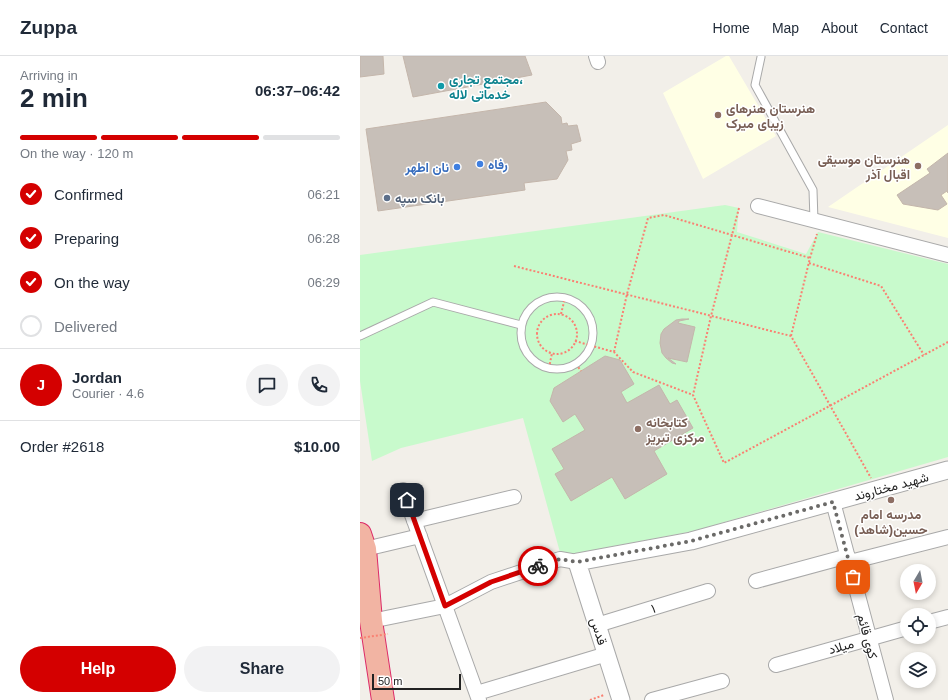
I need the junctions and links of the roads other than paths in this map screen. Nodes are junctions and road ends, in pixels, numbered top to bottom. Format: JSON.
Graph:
{"nodes":[{"id":1,"x":761,"y":57,"type":"edge"},
{"id":2,"x":758,"y":206,"type":"dead end"},
{"id":3,"x":816,"y":226,"type":"junction"},
{"id":4,"x":948,"y":255,"type":"edge"},
{"id":5,"x":521,"y":325,"type":"junction"},
{"id":6,"x":360,"y":336,"type":"edge"},
{"id":7,"x":948,"y":470,"type":"edge"},
{"id":8,"x":403,"y":490,"type":"dead end"},
{"id":9,"x":514,"y":497,"type":"dead end"},
{"id":10,"x":833,"y":502,"type":"junction"},
{"id":11,"x":414,"y":521,"type":"junction"},
{"id":12,"x":420,"y":536,"type":"junction"},
{"id":13,"x":948,"y":536,"type":"edge"},
{"id":14,"x":363,"y":542,"type":"edge"},
{"id":15,"x":849,"y":559,"type":"junction"},
{"id":16,"x":577,"y":562,"type":"junction"},
{"id":17,"x":756,"y":581,"type":"dead end"},
{"id":18,"x":708,"y":591,"type":"dead end"},
{"id":19,"x":445,"y":606,"type":"junction"},
{"id":20,"x":948,"y":617,"type":"edge"},
{"id":21,"x":936,"y":620,"type":"edge"},
{"id":22,"x":597,"y":624,"type":"junction"},
{"id":23,"x":900,"y":630,"type":"edge"},
{"id":24,"x":373,"y":631,"type":"edge"},
{"id":25,"x":869,"y":638,"type":"junction"},
{"id":26,"x":607,"y":654,"type":"junction"},
{"id":27,"x":776,"y":665,"type":"dead end"},
{"id":28,"x":722,"y":681,"type":"dead end"},
{"id":29,"x":478,"y":696,"type":"edge"},
{"id":30,"x":383,"y":700,"type":"edge"},
{"id":31,"x":622,"y":700,"type":"edge"},
{"id":32,"x":652,"y":700,"type":"edge"},
{"id":33,"x":886,"y":700,"type":"edge"}],
"edges":[{"from":1,"to":3,"type":"lane"},
{"from":2,"to":3,"type":"street"},
{"from":3,"to":4,"type":"street"},
{"from":5,"to":5,"type":"lane"},
{"from":5,"to":6,"type":"lane"},
{"from":7,"to":10,"type":"street","name":"شهید مختاروند"},
{"from":8,"to":11,"type":"street"},
{"from":9,"to":11,"type":"street"},
{"from":10,"to":15,"type":"street","name":"کوی قائم"},
{"from":10,"to":16,"type":"street","name":"شهید مختاروند"},
{"from":11,"to":12,"type":"street"},
{"from":12,"to":14,"type":"street"},
{"from":12,"to":19,"type":"street"},
{"from":13,"to":15,"type":"street"},
{"from":14,"to":24,"type":"highway"},
{"from":15,"to":17,"type":"street"},
{"from":15,"to":25,"type":"street","name":"کوی قائم"},
{"from":16,"to":19,"type":"street","name":"شهید مختاروند"},
{"from":16,"to":22,"type":"street","name":"قدس"},
{"from":18,"to":22,"type":"street","name":"۱"},
{"from":19,"to":24,"type":"street","name":"شهید مختاروند"},
{"from":19,"to":29,"type":"street"},
{"from":20,"to":21,"type":"street"},
{"from":22,"to":26,"type":"street","name":"قدس"},
{"from":23,"to":25,"type":"street","name":"میلاد"},
{"from":24,"to":30,"type":"highway"},
{"from":25,"to":27,"type":"street","name":"میلاد"},
{"from":25,"to":33,"type":"street","name":"کوی قائم"},
{"from":26,"to":29,"type":"street"},
{"from":26,"to":31,"type":"street","name":"قدس"},
{"from":28,"to":32,"type":"street"}]}
